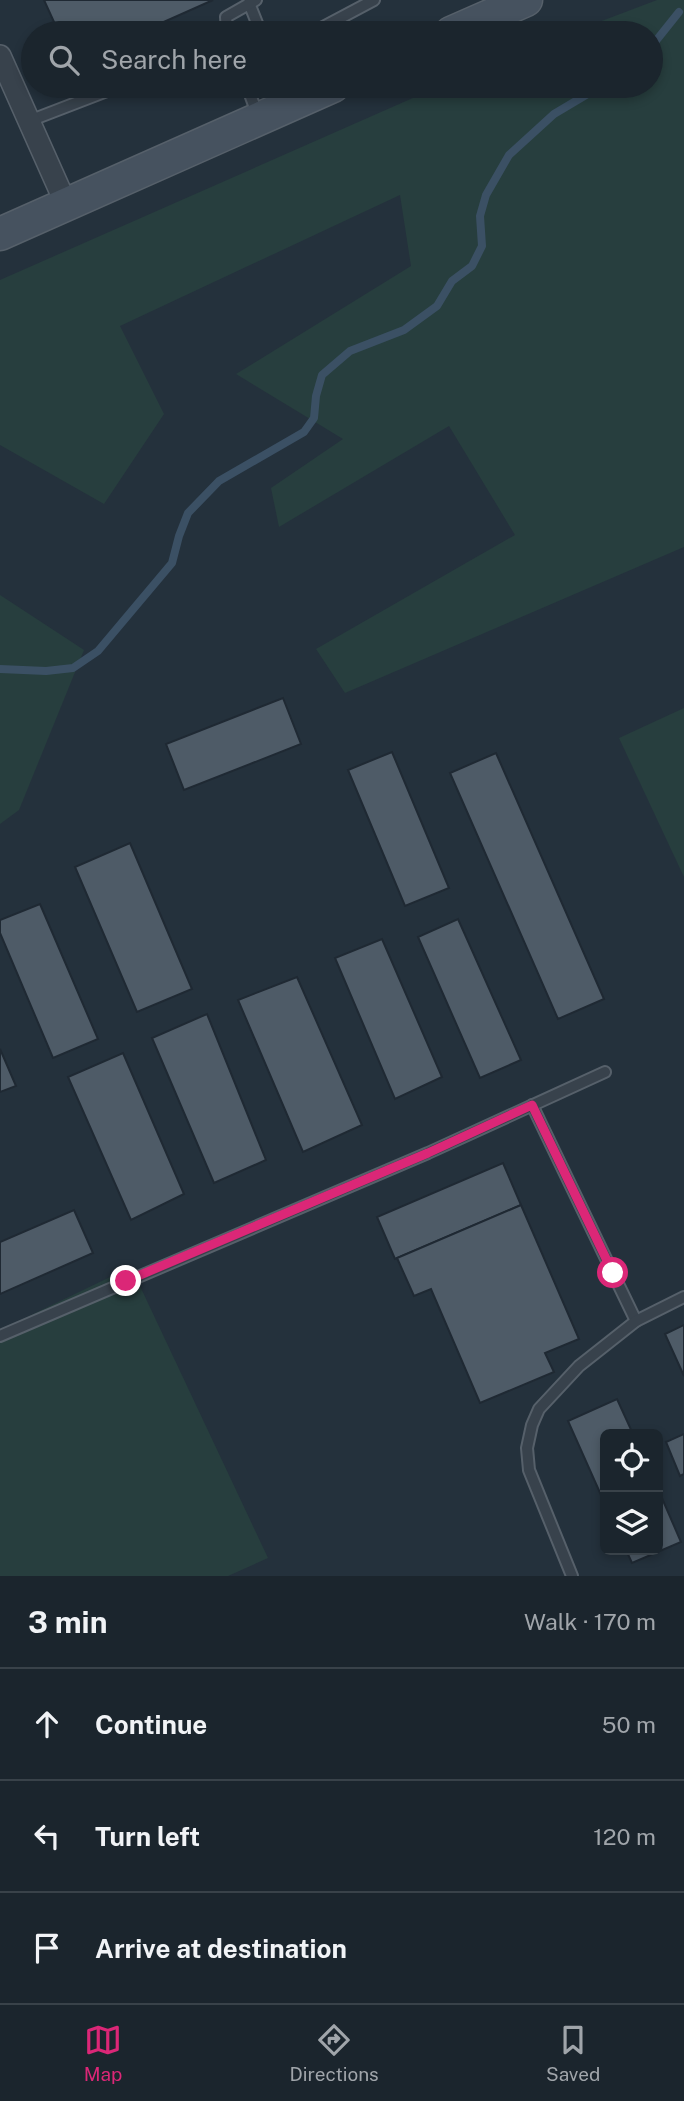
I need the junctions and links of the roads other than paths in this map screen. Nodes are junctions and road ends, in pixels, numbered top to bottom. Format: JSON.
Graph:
{"nodes":[{"id":1,"x":374,"y":0,"type":"edge"},
{"id":2,"x":526,"y":0,"type":"edge"},
{"id":3,"x":252,"y":2,"type":"edge"},
{"id":4,"x":476,"y":10,"type":"edge"},
{"id":5,"x":225,"y":21,"type":"edge"},
{"id":6,"x":258,"y":21,"type":"edge"},
{"id":7,"x":335,"y":21,"type":"edge"},
{"id":8,"x":0,"y":56,"type":"edge"},
{"id":9,"x":89,"y":98,"type":"edge"},
{"id":10,"x":252,"y":98,"type":"edge"},
{"id":11,"x":305,"y":98,"type":"edge"},
{"id":12,"x":259,"y":118,"type":"junction"},
{"id":13,"x":29,"y":121,"type":"junction"},
{"id":14,"x":66,"y":204,"type":"junction"},
{"id":15,"x":0,"y":234,"type":"edge"},
{"id":16,"x":605,"y":1072,"type":"dead end"},
{"id":17,"x":532,"y":1105,"type":"junction"},
{"id":18,"x":684,"y":1297,"type":"edge"},
{"id":19,"x":636,"y":1321,"type":"junction"},
{"id":20,"x":0,"y":1336,"type":"edge"},
{"id":21,"x":572,"y":1576,"type":"edge"}],
"edges":[{"from":1,"to":7,"type":"lane"},
{"from":2,"to":4,"type":"main road"},
{"from":3,"to":5,"type":"lane"},
{"from":3,"to":6,"type":"lane"},
{"from":8,"to":13,"type":"street"},
{"from":9,"to":13,"type":"lane"},
{"from":10,"to":12,"type":"lane"},
{"from":11,"to":12,"type":"main road"},
{"from":12,"to":14,"type":"main road"},
{"from":13,"to":14,"type":"street"},
{"from":14,"to":15,"type":"main road"},
{"from":16,"to":17,"type":"lane"},
{"from":17,"to":19,"type":"lane"},
{"from":17,"to":20,"type":"lane"},
{"from":18,"to":19,"type":"lane"},
{"from":19,"to":21,"type":"lane"}]}
